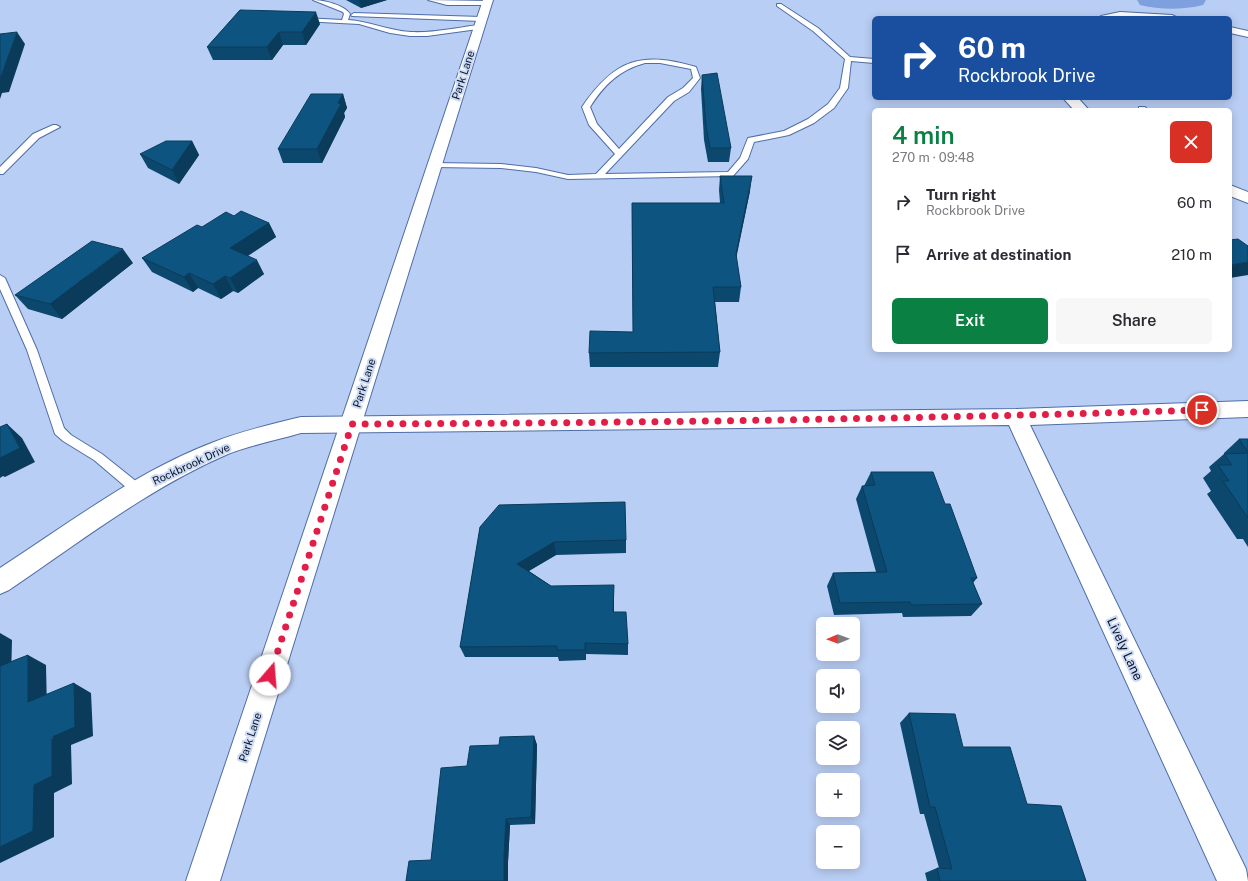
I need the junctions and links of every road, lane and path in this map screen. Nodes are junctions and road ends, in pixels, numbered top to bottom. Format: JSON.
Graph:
{"nodes":[{"id":1,"x":316,"y":0,"type":"edge"},
{"id":2,"x":431,"y":0,"type":"edge"},
{"id":3,"x":779,"y":5,"type":"dead end"},
{"id":4,"x":484,"y":12,"type":"edge"},
{"id":5,"x":1115,"y":16,"type":"edge"},
{"id":6,"x":1137,"y":16,"type":"edge"},
{"id":7,"x":345,"y":18,"type":"junction"},
{"id":8,"x":297,"y":20,"type":"edge"},
{"id":9,"x":1232,"y":30,"type":"edge"},
{"id":10,"x":1248,"y":34,"type":"edge"},
{"id":11,"x":848,"y":59,"type":"junction"},
{"id":12,"x":872,"y":61,"type":"edge"},
{"id":13,"x":1072,"y":100,"type":"edge"},
{"id":14,"x":1080,"y":108,"type":"edge"},
{"id":15,"x":56,"y":127,"type":"dead end"},
{"id":16,"x":619,"y":154,"type":"junction"},
{"id":17,"x":434,"y":166,"type":"junction"},
{"id":18,"x":0,"y":172,"type":"edge"},
{"id":19,"x":599,"y":176,"type":"junction"},
{"id":20,"x":1232,"y":191,"type":"edge"},
{"id":21,"x":1248,"y":198,"type":"edge"},
{"id":22,"x":0,"y":278,"type":"edge"},
{"id":23,"x":1248,"y":409,"type":"edge"},
{"id":24,"x":1016,"y":417,"type":"junction"},
{"id":25,"x":352,"y":424,"type":"junction"},
{"id":26,"x":138,"y":490,"type":"junction"},
{"id":27,"x":0,"y":582,"type":"edge"},
{"id":28,"x":203,"y":881,"type":"edge"},
{"id":29,"x":1234,"y":881,"type":"edge"}],
"edges":[{"from":1,"to":7,"type":"lane"},
{"from":2,"to":4,"type":"lane"},
{"from":3,"to":11,"type":"lane"},
{"from":4,"to":7,"type":"lane"},
{"from":4,"to":7,"type":"lane"},
{"from":4,"to":17,"type":"street","name":"Park Lane"},
{"from":5,"to":6,"type":"street"},
{"from":7,"to":8,"type":"lane"},
{"from":9,"to":10,"type":"street"},
{"from":11,"to":12,"type":"lane"},
{"from":11,"to":19,"type":"lane"},
{"from":13,"to":14,"type":"street"},
{"from":15,"to":18,"type":"lane"},
{"from":16,"to":16,"type":"lane"},
{"from":16,"to":19,"type":"lane"},
{"from":17,"to":19,"type":"lane"},
{"from":17,"to":25,"type":"street","name":"Park Lane"},
{"from":20,"to":21,"type":"street"},
{"from":22,"to":26,"type":"lane"},
{"from":23,"to":24,"type":"street","name":"Rockbrook Drive"},
{"from":24,"to":25,"type":"street","name":"Rockbrook Drive"},
{"from":24,"to":29,"type":"street","name":"Lively Lane"},
{"from":25,"to":26,"type":"street","name":"Rockbrook Drive"},
{"from":25,"to":28,"type":"street","name":"Park Lane"},
{"from":26,"to":27,"type":"street","name":"Rockbrook Drive"}]}
